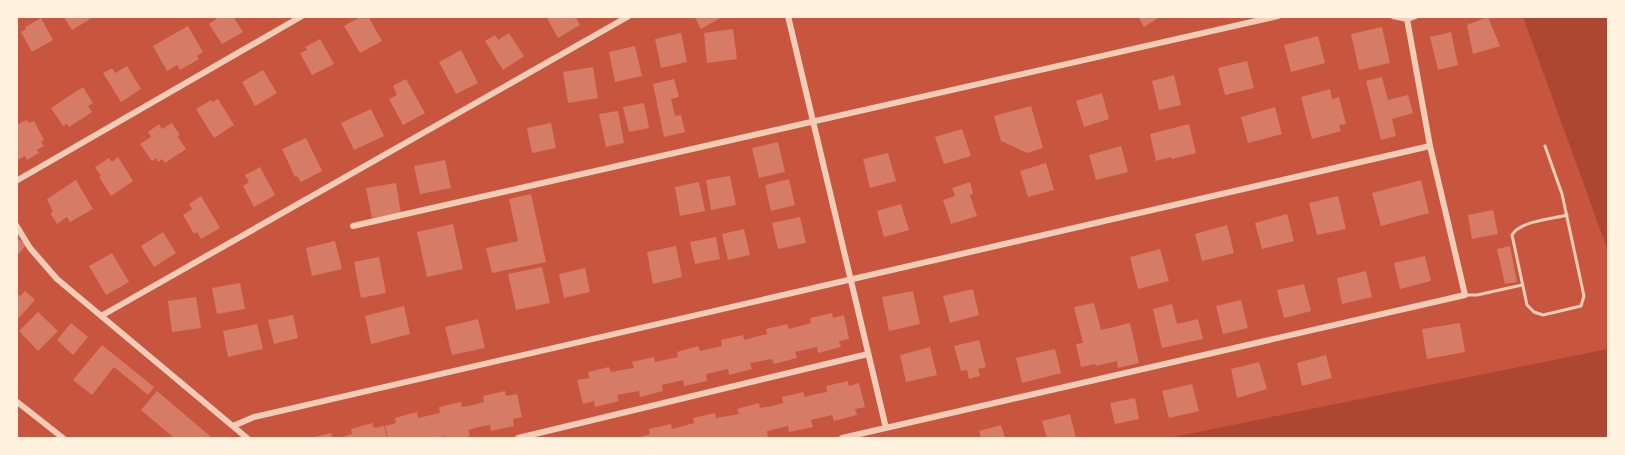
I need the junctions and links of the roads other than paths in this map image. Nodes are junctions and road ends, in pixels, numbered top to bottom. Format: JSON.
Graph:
{"nodes":[{"id":1,"x":302,"y":16,"type":"edge"},
{"id":2,"x":629,"y":16,"type":"edge"},
{"id":3,"x":788,"y":16,"type":"edge"},
{"id":4,"x":1278,"y":16,"type":"edge"},
{"id":5,"x":1393,"y":16,"type":"edge"},
{"id":6,"x":1416,"y":16,"type":"edge"},
{"id":7,"x":1407,"y":19,"type":"junction"},
{"id":8,"x":813,"y":122,"type":"junction"},
{"id":9,"x":1430,"y":146,"type":"junction"},
{"id":10,"x":1545,"y":146,"type":"dead end"},
{"id":11,"x":16,"y":181,"type":"edge"},
{"id":12,"x":1567,"y":215,"type":"junction"},
{"id":13,"x":16,"y":225,"type":"edge"},
{"id":14,"x":353,"y":226,"type":"dead end"},
{"id":15,"x":850,"y":279,"type":"junction"},
{"id":16,"x":1522,"y":285,"type":"junction"},
{"id":17,"x":1465,"y":295,"type":"junction"},
{"id":18,"x":101,"y":316,"type":"junction"},
{"id":19,"x":868,"y":354,"type":"junction"},
{"id":20,"x":16,"y":401,"type":"edge"},
{"id":21,"x":233,"y":426,"type":"junction"},
{"id":22,"x":886,"y":428,"type":"junction"},
{"id":23,"x":63,"y":438,"type":"edge"},
{"id":24,"x":248,"y":438,"type":"edge"},
{"id":25,"x":518,"y":438,"type":"edge"},
{"id":26,"x":842,"y":438,"type":"edge"}],
"edges":[{"from":1,"to":11,"type":"street"},
{"from":2,"to":18,"type":"street"},
{"from":3,"to":8,"type":"street"},
{"from":4,"to":8,"type":"street"},
{"from":5,"to":7,"type":"street"},
{"from":6,"to":7,"type":"street"},
{"from":7,"to":9,"type":"street"},
{"from":8,"to":14,"type":"street"},
{"from":8,"to":15,"type":"street"},
{"from":9,"to":15,"type":"street"},
{"from":9,"to":17,"type":"street"},
{"from":10,"to":12,"type":"lane"},
{"from":12,"to":16,"type":"lane"},
{"from":12,"to":16,"type":"lane"},
{"from":13,"to":18,"type":"street"},
{"from":15,"to":19,"type":"street"},
{"from":15,"to":21,"type":"street"},
{"from":16,"to":17,"type":"lane"},
{"from":17,"to":22,"type":"street"},
{"from":18,"to":21,"type":"street"},
{"from":19,"to":22,"type":"street"},
{"from":19,"to":25,"type":"street"},
{"from":20,"to":23,"type":"street"},
{"from":21,"to":24,"type":"street"},
{"from":22,"to":26,"type":"street"}]}
